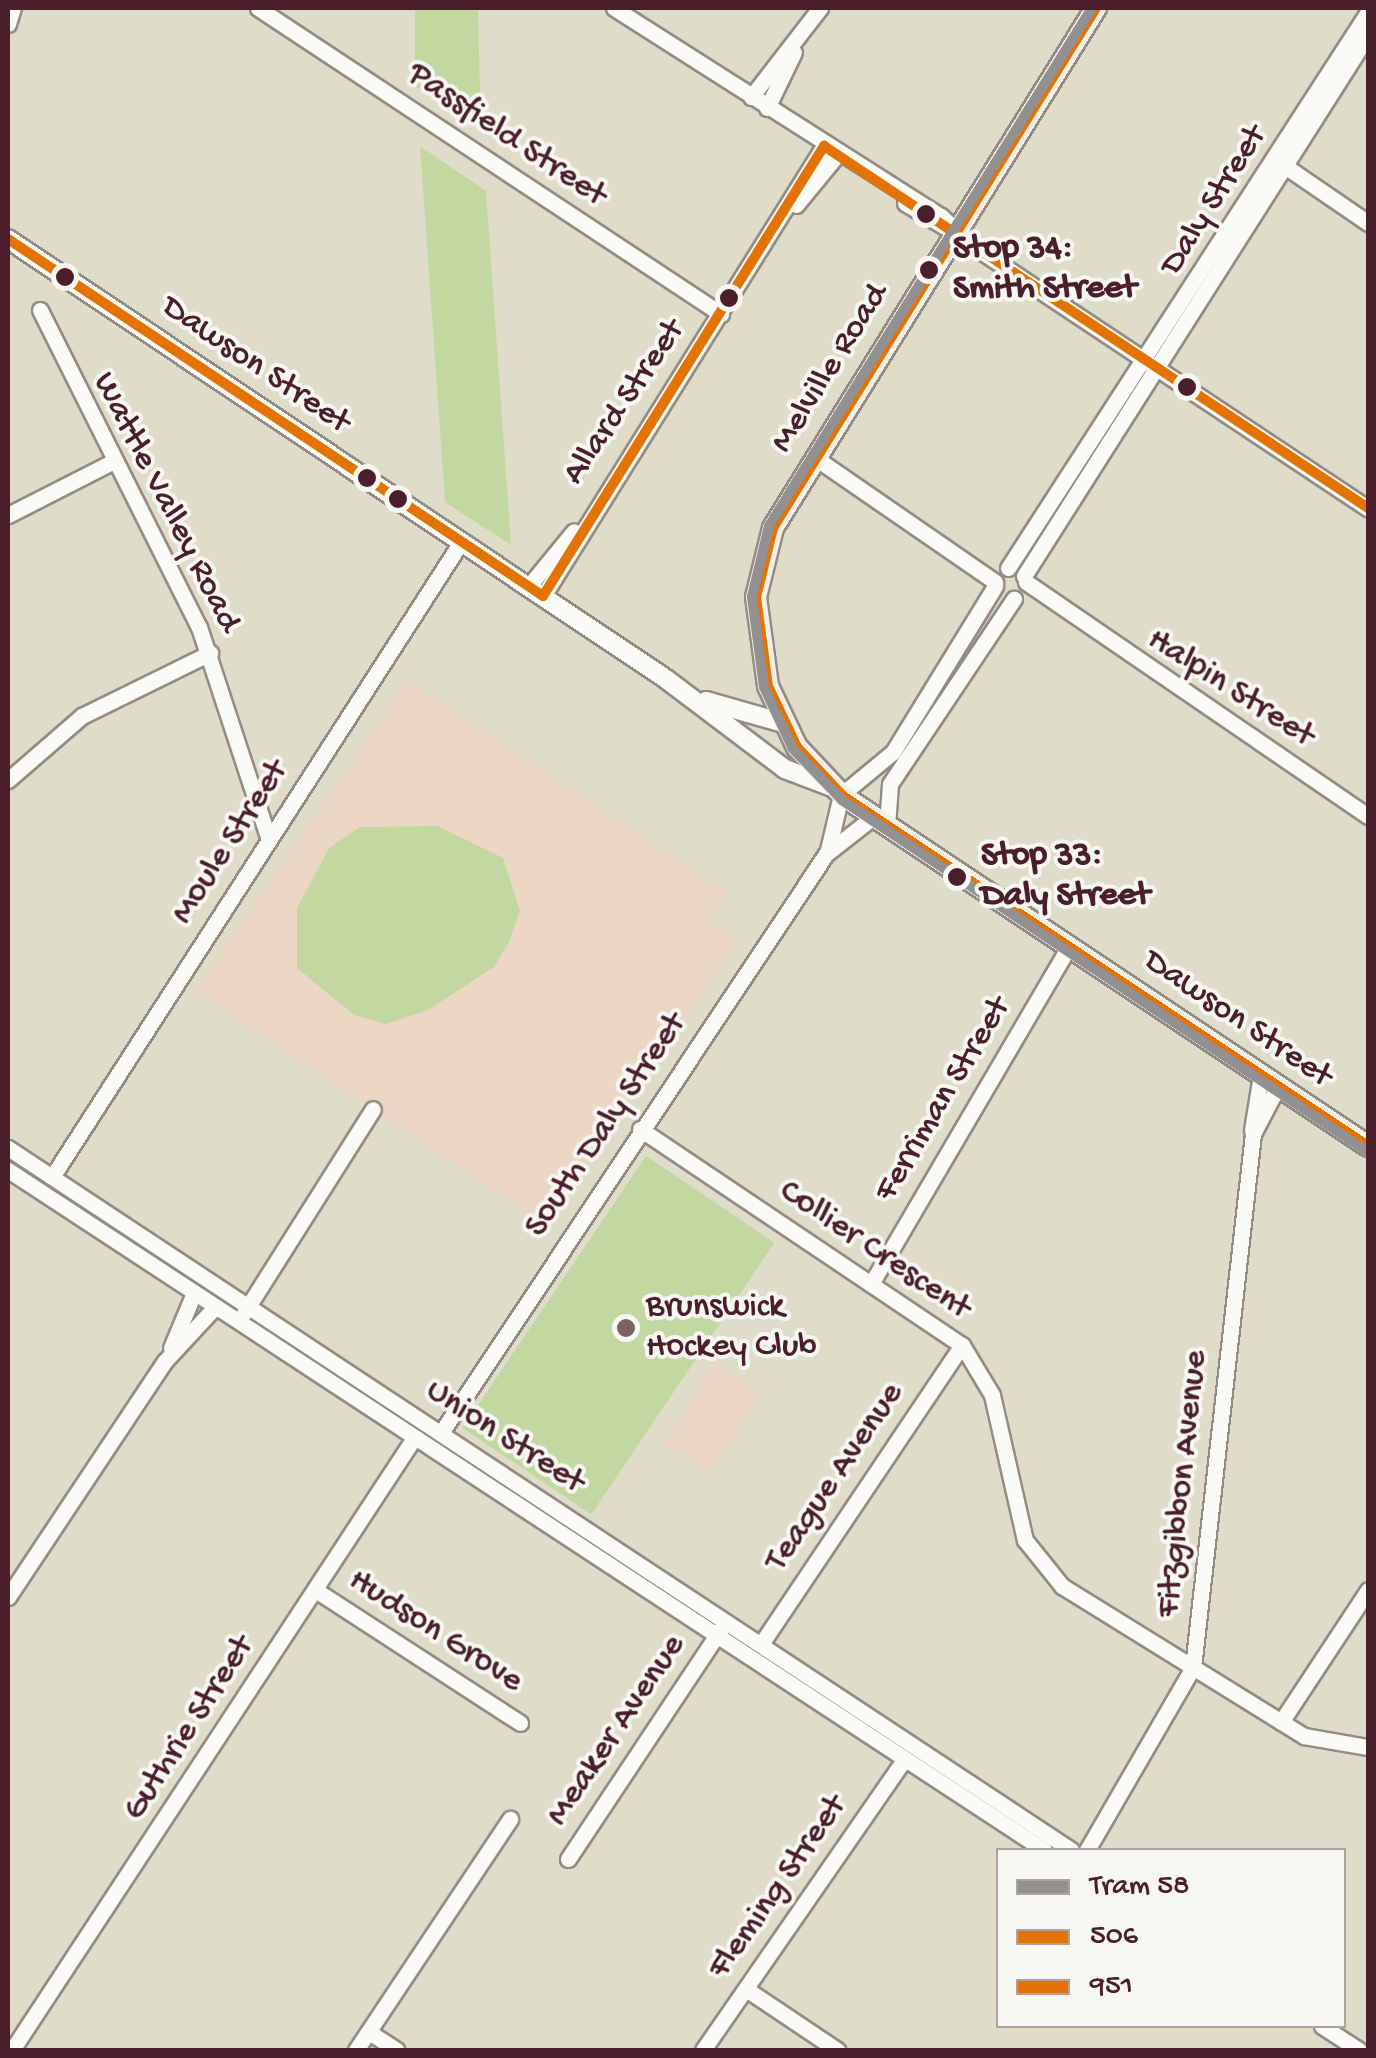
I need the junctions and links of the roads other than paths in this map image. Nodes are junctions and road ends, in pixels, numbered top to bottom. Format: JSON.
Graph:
{"nodes":[{"id":1,"x":13,"y":8,"type":"edge"},
{"id":2,"x":258,"y":8,"type":"edge"},
{"id":3,"x":614,"y":8,"type":"edge"},
{"id":4,"x":820,"y":8,"type":"edge"},
{"id":5,"x":1096,"y":8,"type":"edge"},
{"id":6,"x":1368,"y":12,"type":"edge"},
{"id":7,"x":8,"y":24,"type":"edge"},
{"id":8,"x":1368,"y":35,"type":"edge"},
{"id":9,"x":797,"y":44,"type":"junction"},
{"id":10,"x":751,"y":97,"type":"junction"},
{"id":11,"x":767,"y":108,"type":"junction"},
{"id":12,"x":830,"y":151,"type":"junction"},
{"id":13,"x":1281,"y":164,"type":"junction"},
{"id":14,"x":1368,"y":223,"type":"edge"},
{"id":15,"x":955,"y":233,"type":"junction"},
{"id":16,"x":8,"y":238,"type":"edge"},
{"id":17,"x":40,"y":310,"type":"dead end"},
{"id":18,"x":722,"y":314,"type":"junction"},
{"id":19,"x":1154,"y":367,"type":"junction"},
{"id":20,"x":814,"y":457,"type":"junction"},
{"id":21,"x":112,"y":462,"type":"junction"},
{"id":22,"x":1368,"y":508,"type":"edge"},
{"id":23,"x":8,"y":515,"type":"edge"},
{"id":24,"x":461,"y":542,"type":"junction"},
{"id":25,"x":1000,"y":576,"type":"junction"},
{"id":26,"x":1025,"y":579,"type":"junction"},
{"id":27,"x":536,"y":592,"type":"junction"},
{"id":28,"x":1015,"y":599,"type":"junction"},
{"id":29,"x":1058,"y":611,"type":"junction"},
{"id":30,"x":210,"y":654,"type":"junction"},
{"id":31,"x":666,"y":680,"type":"junction"},
{"id":32,"x":783,"y":724,"type":"junction"},
{"id":33,"x":8,"y":780,"type":"edge"},
{"id":34,"x":837,"y":791,"type":"junction"},
{"id":35,"x":1368,"y":816,"type":"edge"},
{"id":36,"x":880,"y":822,"type":"junction"},
{"id":37,"x":269,"y":840,"type":"junction"},
{"id":38,"x":826,"y":854,"type":"junction"},
{"id":39,"x":1069,"y":948,"type":"junction"},
{"id":40,"x":1270,"y":1080,"type":"junction"},
{"id":41,"x":372,"y":1110,"type":"dead end"},
{"id":42,"x":640,"y":1129,"type":"junction"},
{"id":43,"x":1368,"y":1146,"type":"edge"},
{"id":44,"x":8,"y":1148,"type":"edge"},
{"id":45,"x":8,"y":1170,"type":"edge"},
{"id":46,"x":52,"y":1176,"type":"junction"},
{"id":47,"x":871,"y":1284,"type":"junction"},
{"id":48,"x":194,"y":1294,"type":"junction"},
{"id":49,"x":248,"y":1306,"type":"junction"},
{"id":50,"x":215,"y":1308,"type":"junction"},
{"id":51,"x":238,"y":1322,"type":"junction"},
{"id":52,"x":962,"y":1345,"type":"junction"},
{"id":53,"x":165,"y":1361,"type":"junction"},
{"id":54,"x":440,"y":1433,"type":"junction"},
{"id":55,"x":414,"y":1438,"type":"junction"},
{"id":56,"x":1368,"y":1590,"type":"edge"},
{"id":57,"x":317,"y":1592,"type":"junction"},
{"id":58,"x":8,"y":1597,"type":"edge"},
{"id":59,"x":726,"y":1621,"type":"junction"},
{"id":60,"x":716,"y":1636,"type":"junction"},
{"id":61,"x":761,"y":1644,"type":"junction"},
{"id":62,"x":1193,"y":1667,"type":"junction"},
{"id":63,"x":1280,"y":1722,"type":"junction"},
{"id":64,"x":520,"y":1723,"type":"dead end"},
{"id":65,"x":1368,"y":1747,"type":"edge"},
{"id":66,"x":904,"y":1760,"type":"junction"},
{"id":67,"x":1101,"y":1815,"type":"junction"},
{"id":68,"x":510,"y":1819,"type":"dead end"},
{"id":69,"x":1041,"y":1848,"type":"edge"},
{"id":70,"x":1067,"y":1848,"type":"edge"},
{"id":71,"x":1072,"y":1848,"type":"edge"},
{"id":72,"x":1088,"y":1848,"type":"edge"},
{"id":73,"x":568,"y":1859,"type":"dead end"},
{"id":74,"x":746,"y":1989,"type":"junction"},
{"id":75,"x":1325,"y":2028,"type":"edge"},
{"id":76,"x":369,"y":2032,"type":"junction"},
{"id":77,"x":12,"y":2050,"type":"edge"},
{"id":78,"x":356,"y":2050,"type":"edge"},
{"id":79,"x":397,"y":2050,"type":"edge"},
{"id":80,"x":703,"y":2050,"type":"edge"},
{"id":81,"x":837,"y":2050,"type":"edge"},
{"id":82,"x":1359,"y":2050,"type":"edge"}],
"edges":[{"from":1,"to":7,"type":"street"},
{"from":2,"to":18,"type":"street","name":"Passfield Street"},
{"from":3,"to":10,"type":"street"},
{"from":4,"to":9,"type":"street"},
{"from":5,"to":15,"type":"main road","name":"Melville Road"},
{"from":6,"to":13,"type":"street","name":"Daly Street"},
{"from":8,"to":13,"type":"street","name":"Daly Street"},
{"from":9,"to":10,"type":"street"},
{"from":9,"to":11,"type":"street"},
{"from":10,"to":11,"type":"street"},
{"from":11,"to":12,"type":"street"},
{"from":12,"to":15,"type":"street"},
{"from":12,"to":18,"type":"street","name":"Allard Street"},
{"from":13,"to":14,"type":"street"},
{"from":13,"to":19,"type":"street","name":"Daly Street"},
{"from":15,"to":19,"type":"street"},
{"from":15,"to":20,"type":"main road","name":"Melville Road"},
{"from":16,"to":24,"type":"street","name":"Dawson Street"},
{"from":17,"to":21,"type":"street","name":"Wattle Valley Road"},
{"from":18,"to":27,"type":"street","name":"Allard Street"},
{"from":19,"to":22,"type":"street"},
{"from":19,"to":25,"type":"street","name":"Daly Street"},
{"from":19,"to":26,"type":"street","name":"Daly Street"},
{"from":20,"to":25,"type":"street"},
{"from":20,"to":32,"type":"main road","name":"Melville Road"},
{"from":21,"to":23,"type":"street"},
{"from":21,"to":30,"type":"street","name":"Wattle Valley Road"},
{"from":24,"to":27,"type":"street","name":"Dawson Street"},
{"from":24,"to":37,"type":"street","name":"Moule Street"},
{"from":25,"to":26,"type":"street","name":"Halpin Street"},
{"from":25,"to":28,"type":"street","name":"Halpin Street"},
{"from":25,"to":34,"type":"street","name":"Daly Street"},
{"from":26,"to":28,"type":"street","name":"Daly Street"},
{"from":26,"to":29,"type":"street","name":"Halpin Street"},
{"from":27,"to":31,"type":"street","name":"Dawson Street"},
{"from":28,"to":29,"type":"street","name":"Halpin Street"},
{"from":28,"to":36,"type":"street"},
{"from":29,"to":35,"type":"street","name":"Halpin Street"},
{"from":30,"to":33,"type":"street"},
{"from":30,"to":37,"type":"street","name":"Wattle Valley Road"},
{"from":31,"to":32,"type":"street","name":"Dawson Street"},
{"from":31,"to":34,"type":"street","name":"Dawson Street"},
{"from":32,"to":34,"type":"main road","name":"Melville Road"},
{"from":34,"to":36,"type":"main road","name":"Dawson Street"},
{"from":34,"to":38,"type":"street","name":"South Daly Street"},
{"from":36,"to":38,"type":"street","name":"South Daly Street"},
{"from":36,"to":39,"type":"main road","name":"Dawson Street"},
{"from":37,"to":46,"type":"street","name":"Moule Street"},
{"from":38,"to":42,"type":"street","name":"South Daly Street"},
{"from":39,"to":40,"type":"main road","name":"Dawson Street"},
{"from":39,"to":47,"type":"street","name":"Ferriman Street"},
{"from":40,"to":43,"type":"main road","name":"Dawson Street"},
{"from":40,"to":62,"type":"street","name":"Fitzgibbon Avenue"},
{"from":41,"to":49,"type":"street"},
{"from":42,"to":47,"type":"street","name":"Collier Crescent"},
{"from":42,"to":54,"type":"street","name":"South Daly Street"},
{"from":44,"to":46,"type":"street","name":"Union Street"},
{"from":45,"to":48,"type":"street","name":"Union Street"},
{"from":46,"to":49,"type":"street","name":"Union Street"},
{"from":47,"to":52,"type":"street","name":"Collier Crescent"},
{"from":48,"to":50,"type":"street","name":"Union Street"},
{"from":48,"to":53,"type":"street"},
{"from":49,"to":51,"type":"street"},
{"from":49,"to":54,"type":"street","name":"Union Street"},
{"from":50,"to":51,"type":"street","name":"Union Street"},
{"from":50,"to":53,"type":"street"},
{"from":51,"to":55,"type":"street","name":"Union Street"},
{"from":52,"to":61,"type":"street","name":"Teague Avenue"},
{"from":52,"to":62,"type":"street","name":"Collier Crescent"},
{"from":53,"to":58,"type":"street"},
{"from":54,"to":59,"type":"street","name":"Union Street"},
{"from":55,"to":57,"type":"street","name":"Guthrie Street"},
{"from":55,"to":60,"type":"street","name":"Union Street"},
{"from":56,"to":63,"type":"street"},
{"from":57,"to":64,"type":"street","name":"Hudson Grove"},
{"from":57,"to":77,"type":"street","name":"Guthrie Street"},
{"from":59,"to":60,"type":"street"},
{"from":59,"to":61,"type":"street","name":"Union Street"},
{"from":60,"to":66,"type":"street","name":"Union Street"},
{"from":60,"to":73,"type":"street","name":"Meaker Avenue"},
{"from":61,"to":70,"type":"street","name":"Union Street"},
{"from":62,"to":63,"type":"street","name":"Collier Crescent"},
{"from":62,"to":67,"type":"street","name":"Fitzgibbon Avenue"},
{"from":63,"to":65,"type":"street","name":"Collier Crescent"},
{"from":66,"to":69,"type":"street","name":"Union Street"},
{"from":66,"to":74,"type":"street","name":"Fleming Street"},
{"from":67,"to":71,"type":"street","name":"Fitzgibbon Avenue"},
{"from":67,"to":72,"type":"street","name":"Fitzgibbon Avenue"},
{"from":68,"to":76,"type":"street"},
{"from":74,"to":80,"type":"street","name":"Fleming Street"},
{"from":74,"to":81,"type":"street"},
{"from":75,"to":82,"type":"street"},
{"from":76,"to":78,"type":"street"},
{"from":76,"to":79,"type":"street"}]}
